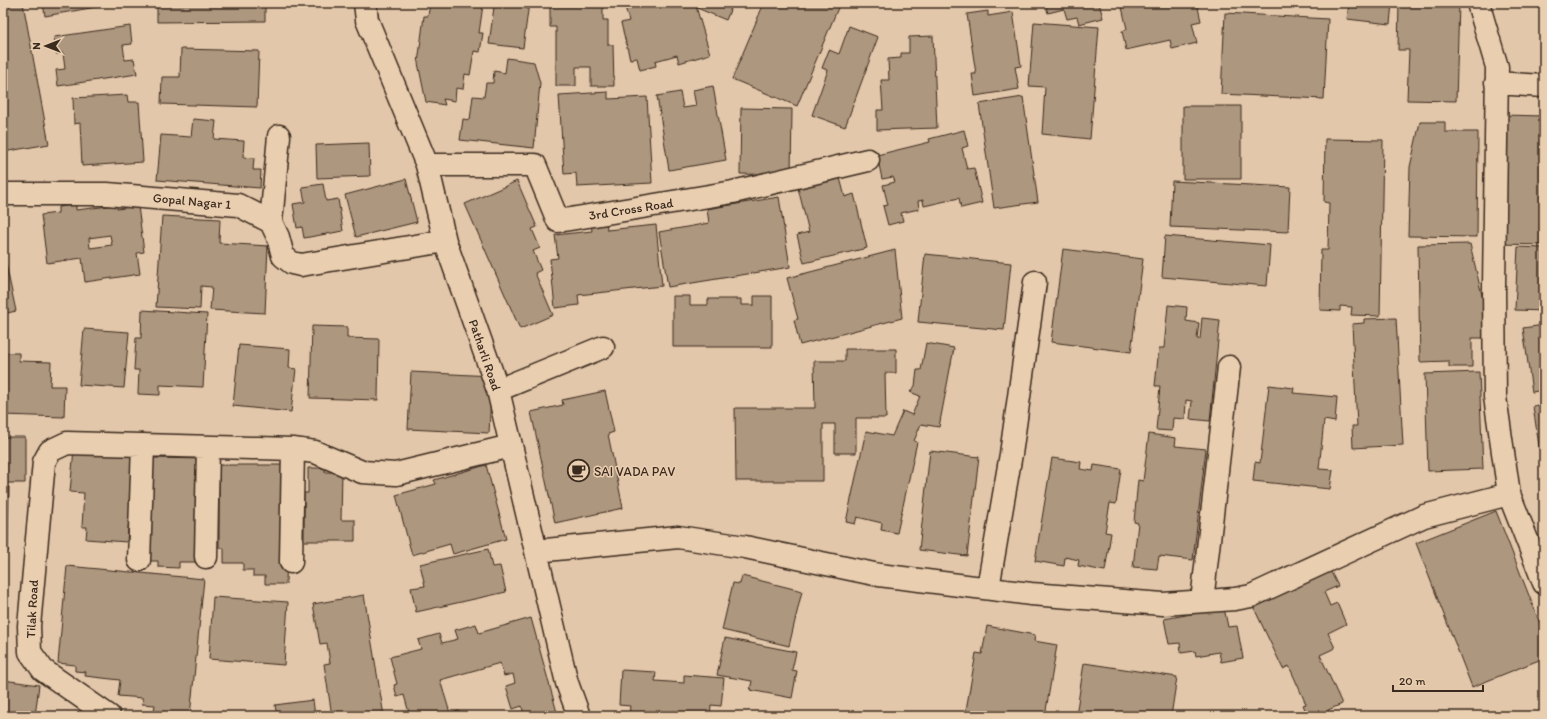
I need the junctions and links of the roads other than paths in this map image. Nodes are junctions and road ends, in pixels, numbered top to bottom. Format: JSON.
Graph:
{"nodes":[{"id":1,"x":365,"y":3,"type":"edge"},
{"id":2,"x":1478,"y":3,"type":"edge"},
{"id":3,"x":1496,"y":83,"type":"junction"},
{"id":4,"x":1544,"y":86,"type":"edge"},
{"id":5,"x":279,"y":136,"type":"dead end"},
{"id":6,"x":868,"y":160,"type":"dead end"},
{"id":7,"x":427,"y":165,"type":"junction"},
{"id":8,"x":3,"y":194,"type":"edge"},
{"id":9,"x":271,"y":222,"type":"junction"},
{"id":10,"x":445,"y":241,"type":"junction"},
{"id":11,"x":1035,"y":282,"type":"dead end"},
{"id":12,"x":603,"y":347,"type":"dead end"},
{"id":13,"x":1229,"y":368,"type":"dead end"},
{"id":14,"x":498,"y":390,"type":"junction"},
{"id":15,"x":143,"y":445,"type":"junction"},
{"id":16,"x":511,"y":446,"type":"junction"},
{"id":17,"x":211,"y":447,"type":"junction"},
{"id":18,"x":293,"y":449,"type":"junction"},
{"id":19,"x":1509,"y":494,"type":"junction"},
{"id":20,"x":210,"y":551,"type":"dead end"},
{"id":21,"x":536,"y":551,"type":"junction"},
{"id":22,"x":139,"y":560,"type":"dead end"},
{"id":23,"x":291,"y":562,"type":"dead end"},
{"id":24,"x":1544,"y":583,"type":"edge"},
{"id":25,"x":988,"y":588,"type":"junction"},
{"id":26,"x":1202,"y":601,"type":"junction"},
{"id":27,"x":109,"y":716,"type":"edge"},
{"id":28,"x":579,"y":716,"type":"edge"}],
"edges":[{"from":1,"to":7,"type":"street","name":"Patharli Road"},
{"from":2,"to":3,"type":"street"},
{"from":3,"to":4,"type":"street"},
{"from":3,"to":19,"type":"street"},
{"from":5,"to":9,"type":"street"},
{"from":6,"to":7,"type":"street","name":"3rd Cross Road"},
{"from":7,"to":10,"type":"street","name":"Patharli Road"},
{"from":8,"to":9,"type":"street","name":"Gopal Nagar 1"},
{"from":9,"to":10,"type":"street"},
{"from":10,"to":14,"type":"street","name":"Patharli Road"},
{"from":11,"to":25,"type":"street"},
{"from":12,"to":14,"type":"street"},
{"from":13,"to":26,"type":"street"},
{"from":14,"to":16,"type":"street","name":"Patharli Road"},
{"from":15,"to":17,"type":"street"},
{"from":15,"to":22,"type":"street"},
{"from":15,"to":27,"type":"street","name":"Tilak Road"},
{"from":16,"to":18,"type":"street"},
{"from":16,"to":21,"type":"street","name":"Patharli Road"},
{"from":17,"to":18,"type":"street"},
{"from":17,"to":20,"type":"street"},
{"from":18,"to":23,"type":"street"},
{"from":19,"to":24,"type":"street"},
{"from":19,"to":26,"type":"street"},
{"from":21,"to":25,"type":"street"},
{"from":21,"to":28,"type":"street","name":"Patharli Road"},
{"from":25,"to":26,"type":"street"}]}
